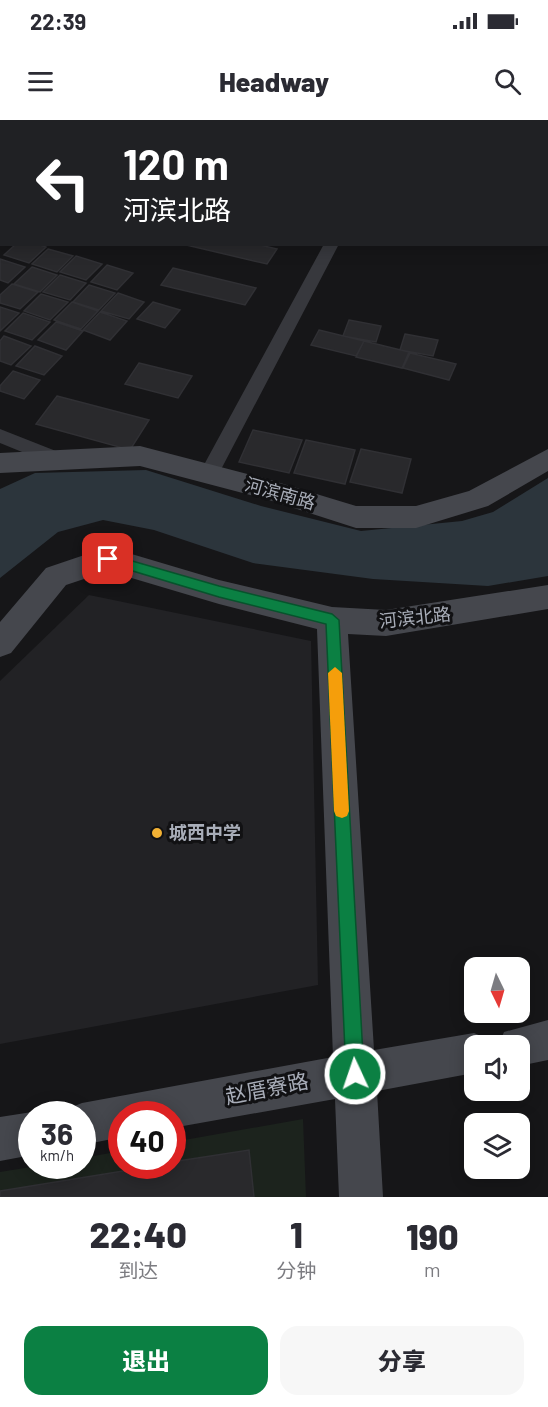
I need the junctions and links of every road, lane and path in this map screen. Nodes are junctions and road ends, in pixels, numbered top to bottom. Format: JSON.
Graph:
{"nodes":[{"id":1,"x":331,"y":246,"type":"edge"},
{"id":2,"x":0,"y":436,"type":"edge"},
{"id":3,"x":548,"y":459,"type":"edge"},
{"id":4,"x":59,"y":460,"type":"junction"},
{"id":5,"x":0,"y":463,"type":"edge"},
{"id":6,"x":209,"y":474,"type":"junction"},
{"id":7,"x":548,"y":597,"type":"edge"},
{"id":8,"x":332,"y":620,"type":"junction"},
{"id":9,"x":0,"y":644,"type":"edge"},
{"id":10,"x":548,"y":1040,"type":"edge"},
{"id":11,"x":530,"y":1044,"type":"edge"},
{"id":12,"x":464,"y":1055,"type":"edge"},
{"id":13,"x":355,"y":1074,"type":"junction"},
{"id":14,"x":186,"y":1104,"type":"edge"},
{"id":15,"x":18,"y":1136,"type":"edge"},
{"id":16,"x":0,"y":1139,"type":"edge"},
{"id":17,"x":361,"y":1197,"type":"edge"}],
"edges":[{"from":1,"to":6,"type":"street"},
{"from":2,"to":4,"type":"street"},
{"from":3,"to":6,"type":"street","name":"河滨南路"},
{"from":4,"to":5,"type":"street","name":"河滨南路"},
{"from":4,"to":6,"type":"street","name":"河滨南路"},
{"from":7,"to":8,"type":"street","name":"河滨北路"},
{"from":8,"to":9,"type":"street","name":"河滨北路"},
{"from":8,"to":13,"type":"street"},
{"from":10,"to":11,"type":"street"},
{"from":12,"to":13,"type":"street","name":"赵厝寮路"},
{"from":13,"to":14,"type":"street","name":"赵厝寮路"},
{"from":13,"to":17,"type":"street"},
{"from":15,"to":16,"type":"street"}]}
